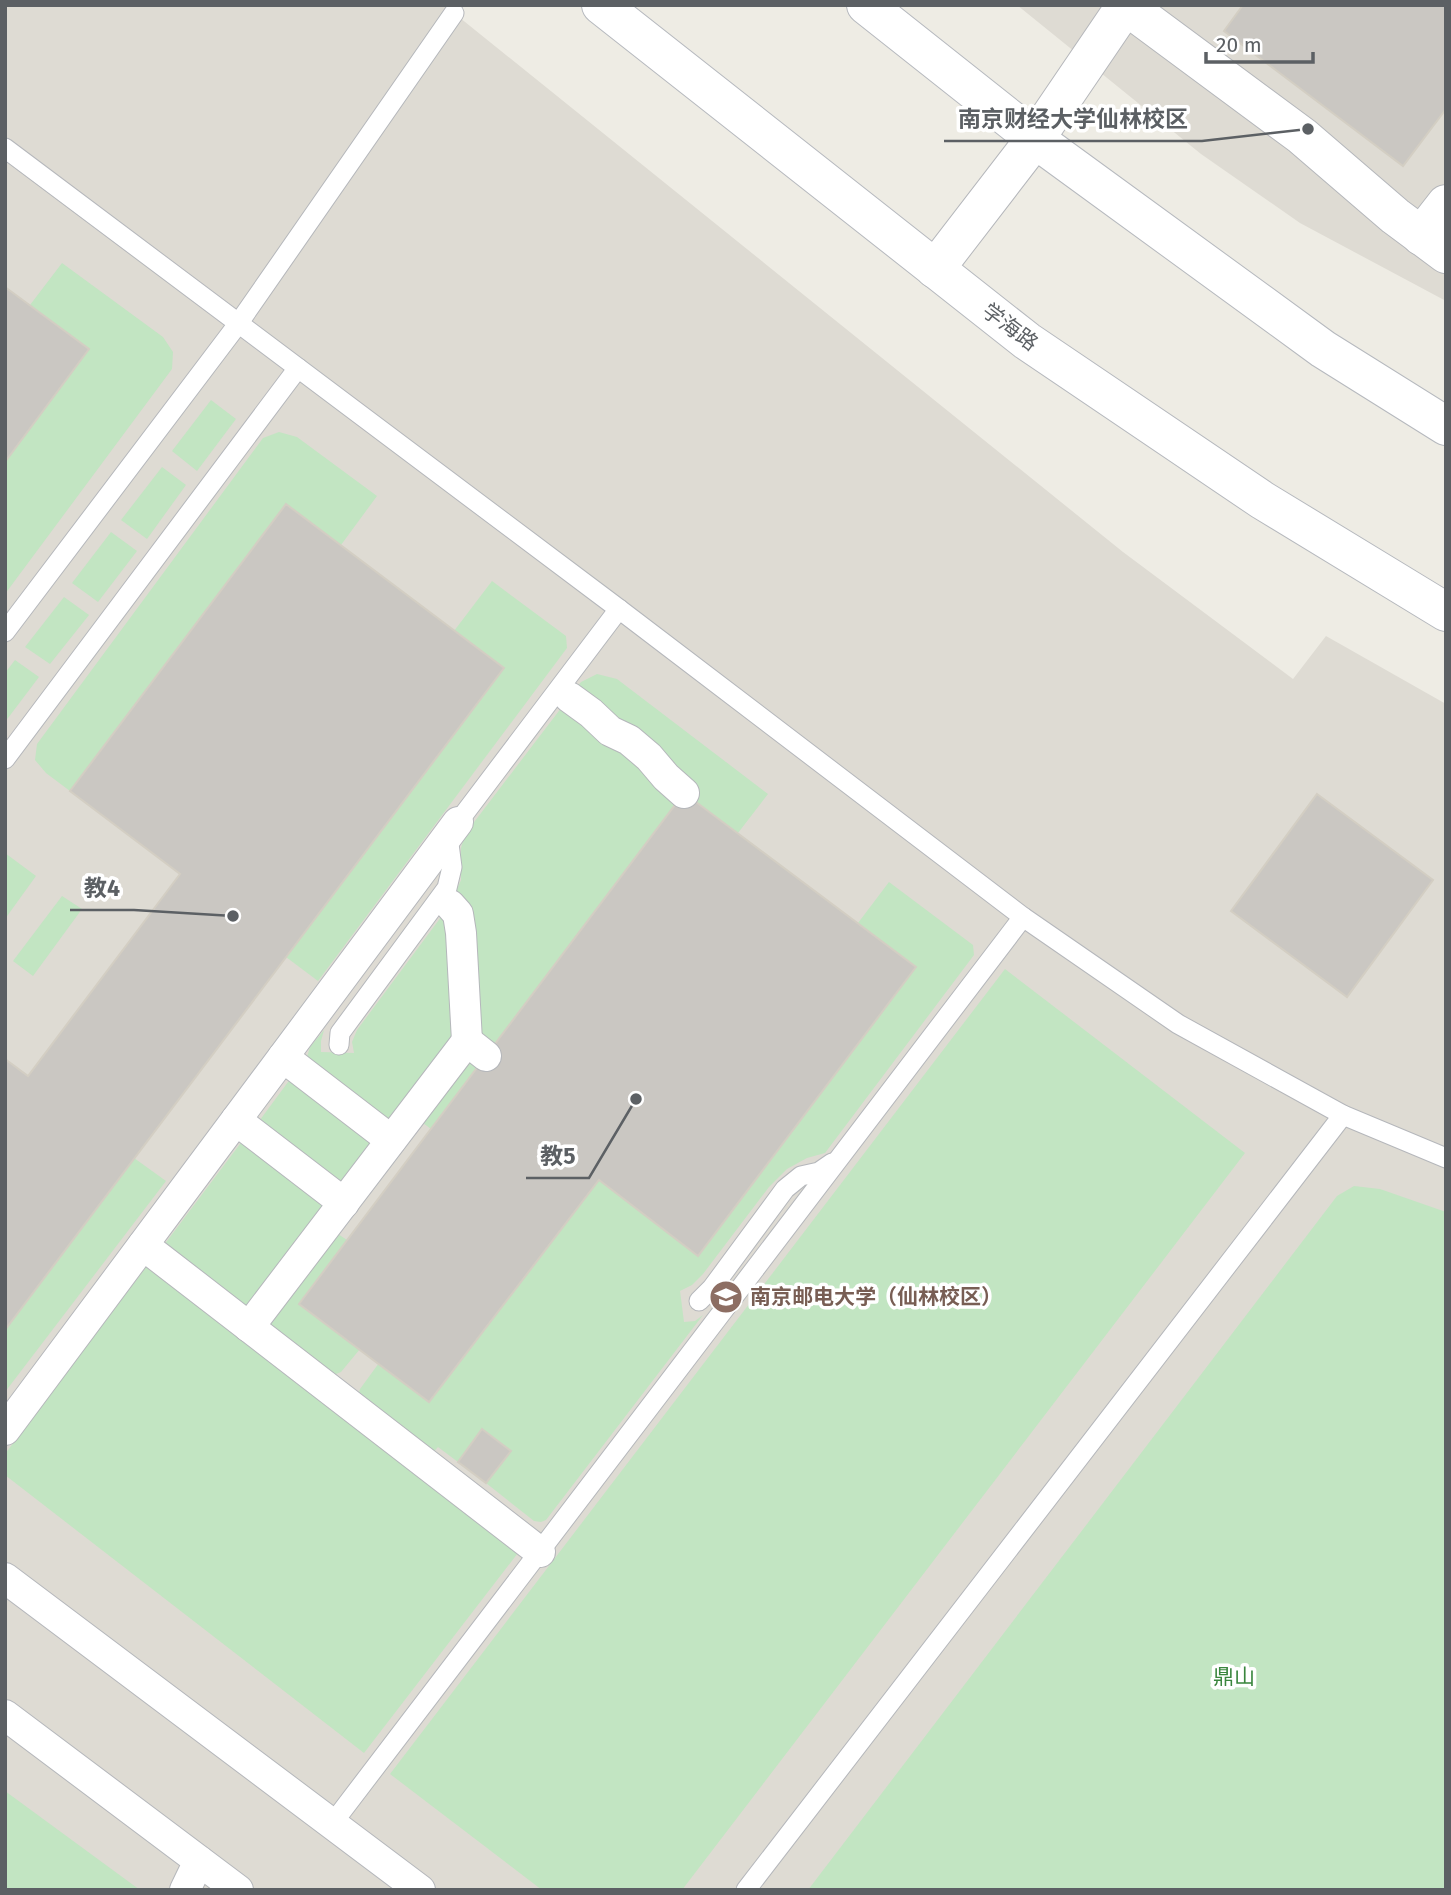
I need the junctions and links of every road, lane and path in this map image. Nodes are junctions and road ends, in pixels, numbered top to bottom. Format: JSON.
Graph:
{"nodes":[{"id":1,"x":601,"y":5,"type":"edge"},
{"id":2,"x":866,"y":5,"type":"edge"},
{"id":3,"x":1126,"y":5,"type":"edge"},
{"id":4,"x":453,"y":13,"type":"dead end"},
{"id":5,"x":1035,"y":139,"type":"junction"},
{"id":6,"x":5,"y":148,"type":"edge"},
{"id":7,"x":1446,"y":204,"type":"edge"},
{"id":8,"x":1433,"y":245,"type":"edge"},
{"id":9,"x":935,"y":270,"type":"junction"},
{"id":10,"x":238,"y":324,"type":"junction"},
{"id":11,"x":298,"y":368,"type":"junction"},
{"id":12,"x":1446,"y":426,"type":"edge"},
{"id":13,"x":619,"y":609,"type":"junction"},
{"id":14,"x":1446,"y":612,"type":"edge"},
{"id":15,"x":5,"y":632,"type":"edge"},
{"id":16,"x":569,"y":697,"type":"dead end"},
{"id":17,"x":5,"y":759,"type":"edge"},
{"id":18,"x":684,"y":793,"type":"dead end"},
{"id":19,"x":458,"y":822,"type":"junction"},
{"id":20,"x":450,"y":905,"type":"dead end"},
{"id":21,"x":1023,"y":917,"type":"junction"},
{"id":22,"x":339,"y":1045,"type":"dead end"},
{"id":23,"x":283,"y":1057,"type":"junction"},
{"id":24,"x":1343,"y":1115,"type":"junction"},
{"id":25,"x":236,"y":1120,"type":"junction"},
{"id":26,"x":391,"y":1140,"type":"junction"},
{"id":27,"x":842,"y":1157,"type":"junction"},
{"id":28,"x":1446,"y":1158,"type":"edge"},
{"id":29,"x":344,"y":1203,"type":"junction"},
{"id":30,"x":143,"y":1245,"type":"junction"},
{"id":31,"x":699,"y":1301,"type":"dead end"},
{"id":32,"x":249,"y":1327,"type":"junction"},
{"id":33,"x":5,"y":1430,"type":"edge"},
{"id":34,"x":540,"y":1552,"type":"junction"},
{"id":35,"x":5,"y":1578,"type":"edge"},
{"id":36,"x":5,"y":1715,"type":"edge"},
{"id":37,"x":332,"y":1824,"type":"junction"},
{"id":38,"x":199,"y":1861,"type":"junction"},
{"id":39,"x":185,"y":1890,"type":"edge"},
{"id":40,"x":238,"y":1890,"type":"edge"},
{"id":41,"x":420,"y":1890,"type":"edge"},
{"id":42,"x":746,"y":1890,"type":"edge"}],
"edges":[{"from":1,"to":9,"type":"main road","name":"学海路"},
{"from":2,"to":5,"type":"main road"},
{"from":3,"to":5,"type":"main road"},
{"from":3,"to":8,"type":"main road"},
{"from":4,"to":10,"type":"lane"},
{"from":5,"to":9,"type":"main road"},
{"from":5,"to":12,"type":"main road"},
{"from":6,"to":10,"type":"lane"},
{"from":7,"to":8,"type":"main road"},
{"from":9,"to":14,"type":"main road","name":"学海路"},
{"from":10,"to":11,"type":"lane"},
{"from":10,"to":15,"type":"lane"},
{"from":11,"to":13,"type":"lane"},
{"from":11,"to":17,"type":"lane"},
{"from":13,"to":19,"type":"lane"},
{"from":13,"to":21,"type":"lane"},
{"from":16,"to":18,"type":"street"},
{"from":19,"to":22,"type":"lane"},
{"from":19,"to":23,"type":"street"},
{"from":20,"to":26,"type":"street"},
{"from":21,"to":24,"type":"lane"},
{"from":21,"to":27,"type":"lane"},
{"from":23,"to":25,"type":"street"},
{"from":23,"to":26,"type":"street"},
{"from":24,"to":28,"type":"lane"},
{"from":24,"to":42,"type":"lane"},
{"from":25,"to":29,"type":"street"},
{"from":25,"to":30,"type":"street"},
{"from":26,"to":29,"type":"street"},
{"from":27,"to":31,"type":"lane"},
{"from":27,"to":34,"type":"lane"},
{"from":29,"to":32,"type":"street"},
{"from":30,"to":32,"type":"street"},
{"from":30,"to":33,"type":"street"},
{"from":32,"to":34,"type":"street"},
{"from":34,"to":37,"type":"lane"},
{"from":35,"to":37,"type":"street"},
{"from":36,"to":38,"type":"street"},
{"from":37,"to":41,"type":"street"},
{"from":38,"to":39,"type":"street"},
{"from":38,"to":40,"type":"street"}]}
